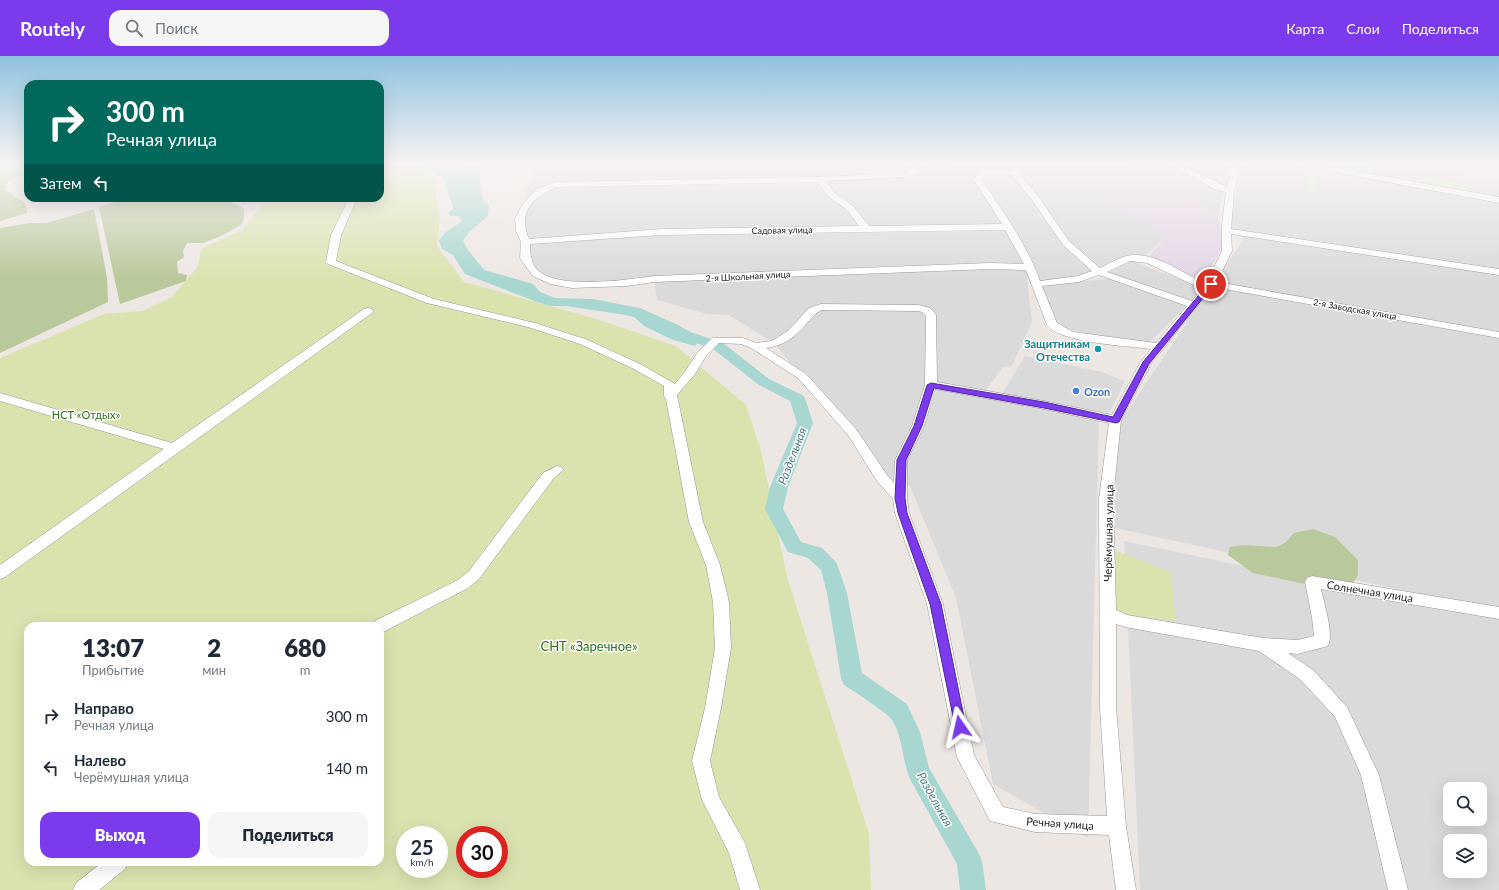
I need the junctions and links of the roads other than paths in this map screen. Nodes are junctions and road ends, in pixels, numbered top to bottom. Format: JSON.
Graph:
{"nodes":[{"id":1,"x":351,"y":202,"type":"edge"},
{"id":2,"x":530,"y":202,"type":"edge"},
{"id":3,"x":842,"y":202,"type":"edge"},
{"id":4,"x":992,"y":202,"type":"edge"},
{"id":5,"x":1038,"y":202,"type":"edge"},
{"id":6,"x":1229,"y":202,"type":"edge"},
{"id":7,"x":1008,"y":227,"type":"junction"},
{"id":8,"x":866,"y":229,"type":"junction"},
{"id":9,"x":1226,"y":231,"type":"junction"},
{"id":10,"x":526,"y":242,"type":"junction"},
{"id":11,"x":1030,"y":267,"type":"junction"},
{"id":12,"x":1099,"y":272,"type":"junction"},
{"id":13,"x":1499,"y":272,"type":"edge"},
{"id":14,"x":1036,"y":284,"type":"junction"},
{"id":15,"x":1209,"y":286,"type":"junction"},
{"id":16,"x":1193,"y":305,"type":"junction"},
{"id":17,"x":368,"y":311,"type":"dead end"},
{"id":18,"x":1499,"y":335,"type":"edge"},
{"id":19,"x":755,"y":346,"type":"junction"},
{"id":20,"x":1159,"y":347,"type":"junction"},
{"id":21,"x":931,"y":385,"type":"junction"},
{"id":22,"x":670,"y":396,"type":"junction"},
{"id":23,"x":0,"y":397,"type":"edge"},
{"id":24,"x":1116,"y":420,"type":"junction"},
{"id":25,"x":174,"y":448,"type":"junction"},
{"id":26,"x":557,"y":470,"type":"dead end"},
{"id":27,"x":900,"y":498,"type":"junction"},
{"id":28,"x":0,"y":573,"type":"edge"},
{"id":29,"x":1499,"y":613,"type":"edge"},
{"id":30,"x":1108,"y":614,"type":"junction"},
{"id":31,"x":384,"y":624,"type":"edge"},
{"id":32,"x":1263,"y":645,"type":"junction"},
{"id":33,"x":1117,"y":826,"type":"junction"},
{"id":34,"x":113,"y":866,"type":"edge"},
{"id":35,"x":84,"y":890,"type":"edge"},
{"id":36,"x":750,"y":890,"type":"edge"},
{"id":37,"x":1126,"y":890,"type":"edge"},
{"id":38,"x":1398,"y":890,"type":"edge"}],
"edges":[{"from":1,"to":22,"type":"street"},
{"from":2,"to":10,"type":"street","name":"2-я Школьная улица"},
{"from":3,"to":8,"type":"street"},
{"from":4,"to":7,"type":"street"},
{"from":5,"to":12,"type":"street"},
{"from":6,"to":9,"type":"street","name":"Черёмушная улица"},
{"from":7,"to":8,"type":"street","name":"Садовая улица"},
{"from":7,"to":11,"type":"street"},
{"from":8,"to":10,"type":"street","name":"Садовая улица"},
{"from":9,"to":13,"type":"street"},
{"from":9,"to":15,"type":"street","name":"Черёмушная улица"},
{"from":10,"to":11,"type":"street","name":"2-я Школьная улица"},
{"from":11,"to":14,"type":"street"},
{"from":12,"to":14,"type":"street","name":"2-я Заводская улица"},
{"from":12,"to":15,"type":"street","name":"2-я Заводская улица"},
{"from":12,"to":16,"type":"street"},
{"from":14,"to":20,"type":"street"},
{"from":15,"to":16,"type":"street","name":"Черёмушная улица"},
{"from":15,"to":18,"type":"street","name":"2-я Заводская улица"},
{"from":16,"to":20,"type":"street","name":"Черёмушная улица"},
{"from":17,"to":25,"type":"street"},
{"from":19,"to":21,"type":"street","name":"Речная улица"},
{"from":19,"to":22,"type":"street"},
{"from":19,"to":27,"type":"street"},
{"from":20,"to":24,"type":"street","name":"Черёмушная улица"},
{"from":21,"to":24,"type":"street"},
{"from":21,"to":27,"type":"street","name":"Речная улица"},
{"from":22,"to":36,"type":"street"},
{"from":23,"to":25,"type":"street"},
{"from":24,"to":30,"type":"street","name":"Черёмушная улица"},
{"from":25,"to":28,"type":"street"},
{"from":26,"to":31,"type":"street"},
{"from":27,"to":33,"type":"street","name":"Речная улица"},
{"from":29,"to":32,"type":"street","name":"Солнечная улица"},
{"from":30,"to":32,"type":"street","name":"Солнечная улица"},
{"from":30,"to":33,"type":"street","name":"Черёмушная улица"},
{"from":32,"to":38,"type":"street","name":"Солнечная улица"},
{"from":33,"to":37,"type":"street","name":"Черёмушная улица"},
{"from":34,"to":35,"type":"street"}]}
